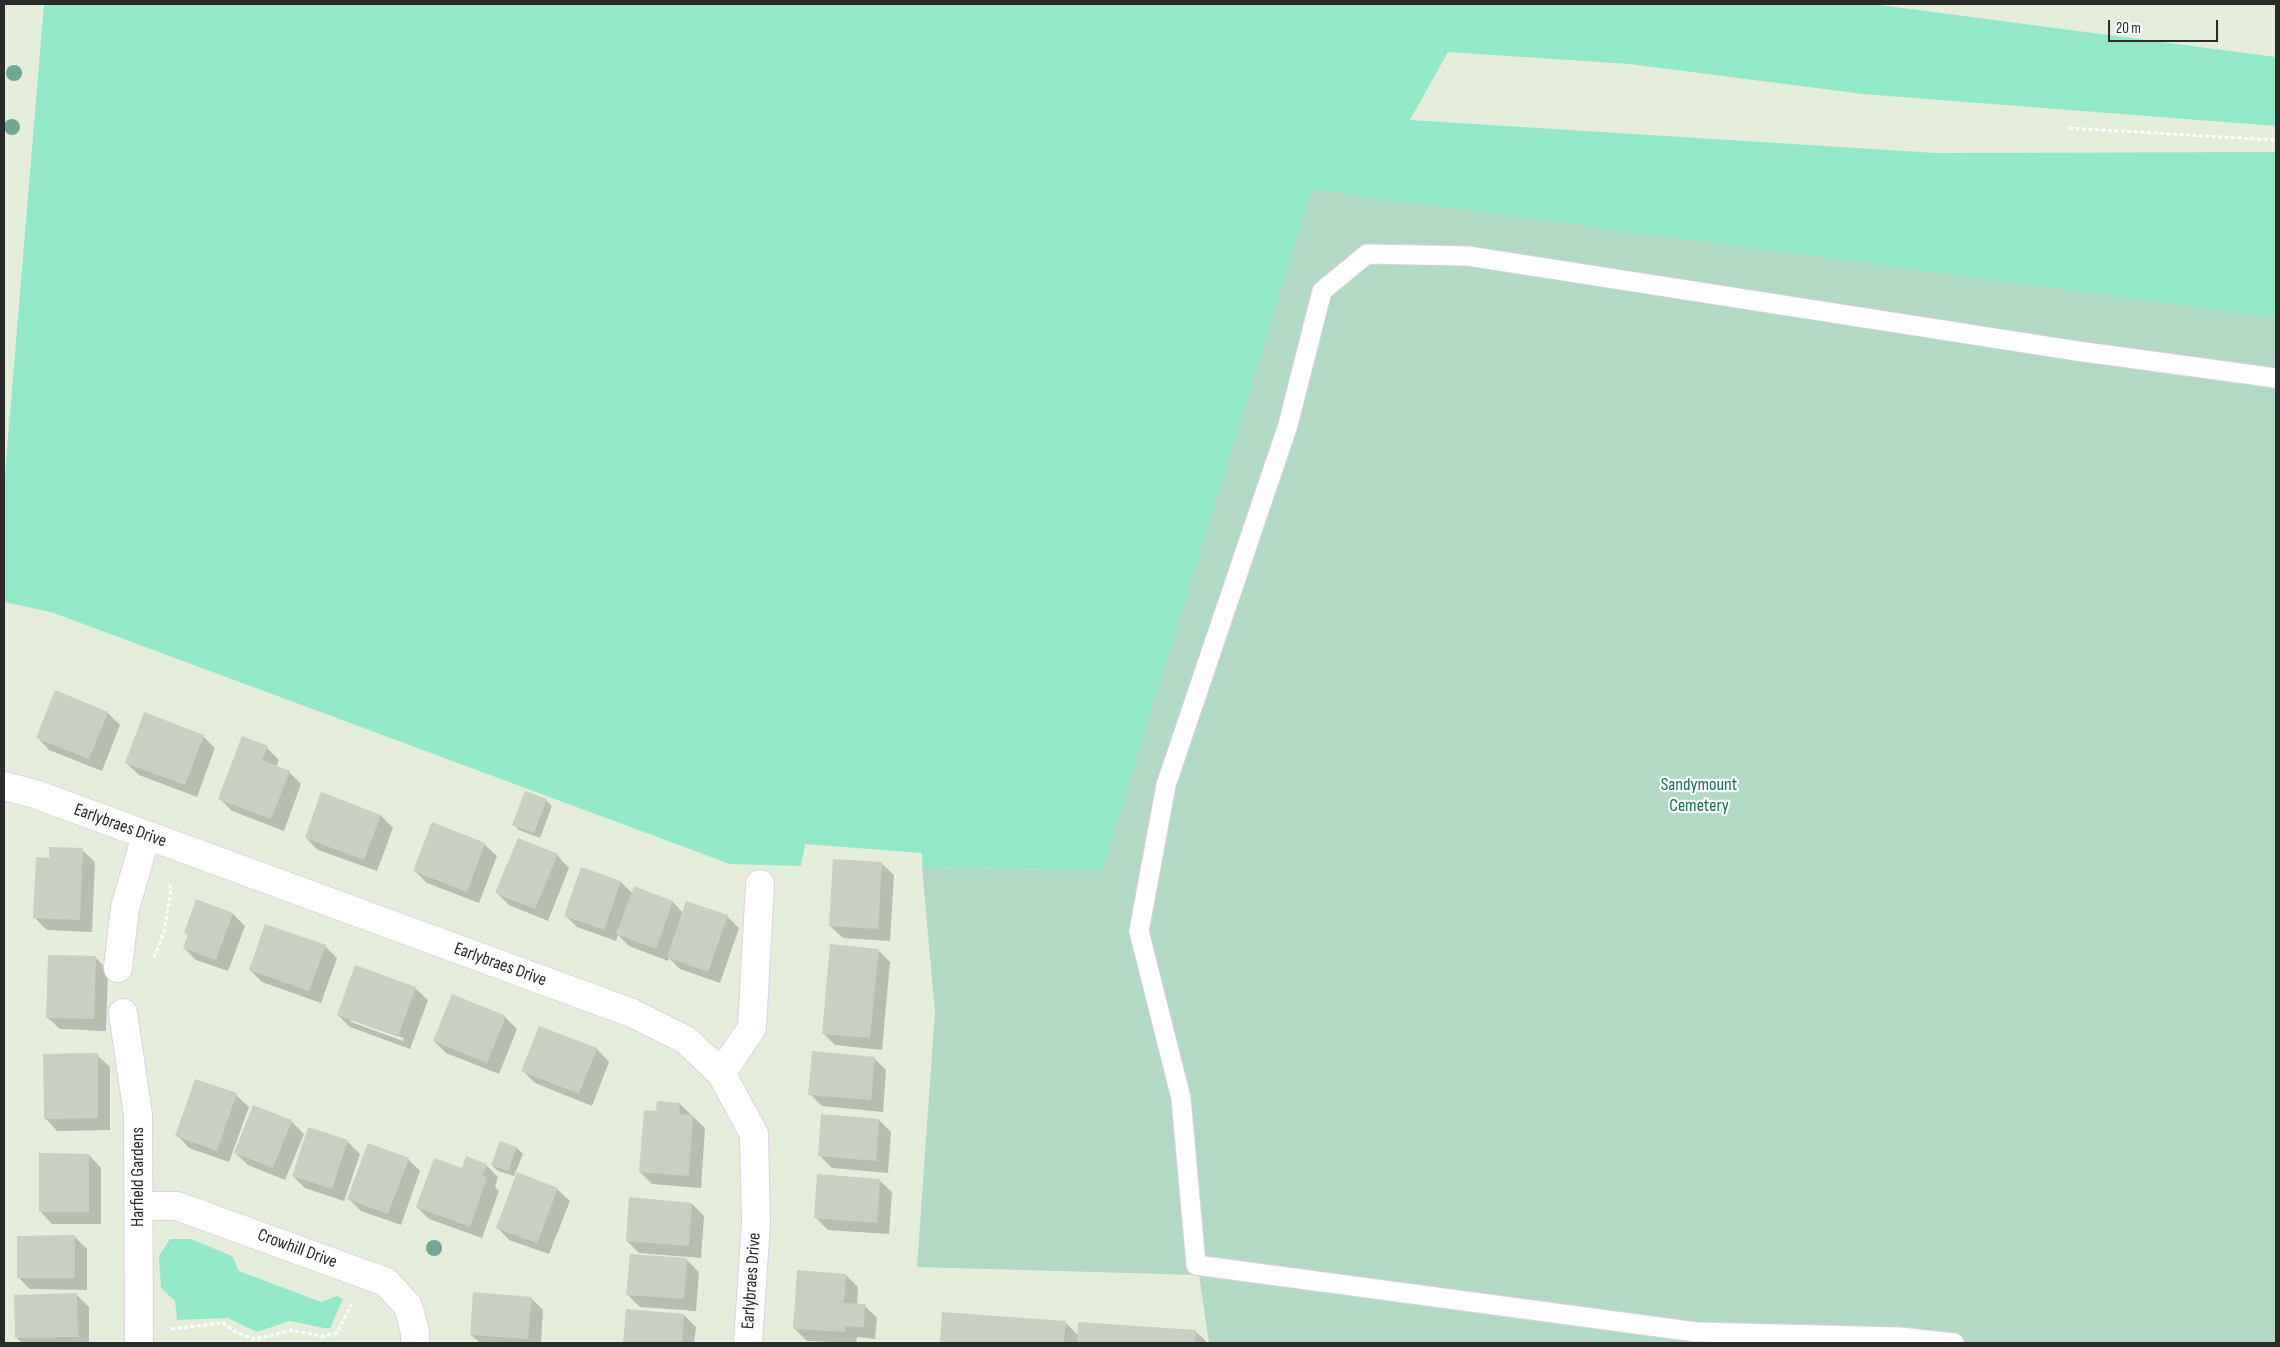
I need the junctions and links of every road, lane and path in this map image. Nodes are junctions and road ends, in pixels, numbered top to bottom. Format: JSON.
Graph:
{"nodes":[{"id":1,"x":2070,"y":128,"type":"dead end"},
{"id":2,"x":2276,"y":140,"type":"edge"},
{"id":3,"x":2276,"y":378,"type":"edge"},
{"id":4,"x":4,"y":786,"type":"edge"},
{"id":5,"x":143,"y":847,"type":"junction"},
{"id":6,"x":760,"y":884,"type":"dead end"},
{"id":7,"x":154,"y":958,"type":"dead end"},
{"id":8,"x":118,"y":968,"type":"dead end"},
{"id":9,"x":123,"y":1013,"type":"dead end"},
{"id":10,"x":721,"y":1073,"type":"junction"},
{"id":11,"x":138,"y":1206,"type":"junction"},
{"id":12,"x":364,"y":1273,"type":"junction"},
{"id":13,"x":139,"y":1334,"type":"edge"},
{"id":14,"x":415,"y":1343,"type":"edge"},
{"id":15,"x":748,"y":1343,"type":"edge"},
{"id":16,"x":1954,"y":1343,"type":"edge"}],
"edges":[{"from":1,"to":2,"type":"path"},
{"from":3,"to":16,"type":"lane"},
{"from":4,"to":5,"type":"street","name":"Earlybraes Drive"},
{"from":5,"to":7,"type":"path"},
{"from":5,"to":8,"type":"street"},
{"from":5,"to":10,"type":"street","name":"Earlybraes Drive"},
{"from":6,"to":10,"type":"street"},
{"from":9,"to":11,"type":"street","name":"Harfield Gardens"},
{"from":10,"to":15,"type":"street","name":"Earlybraes Drive"},
{"from":11,"to":12,"type":"street","name":"Crowhill Drive"},
{"from":11,"to":13,"type":"street","name":"Harfield Gardens"},
{"from":12,"to":13,"type":"path"},
{"from":12,"to":14,"type":"street","name":"Crowhill Drive"}]}
